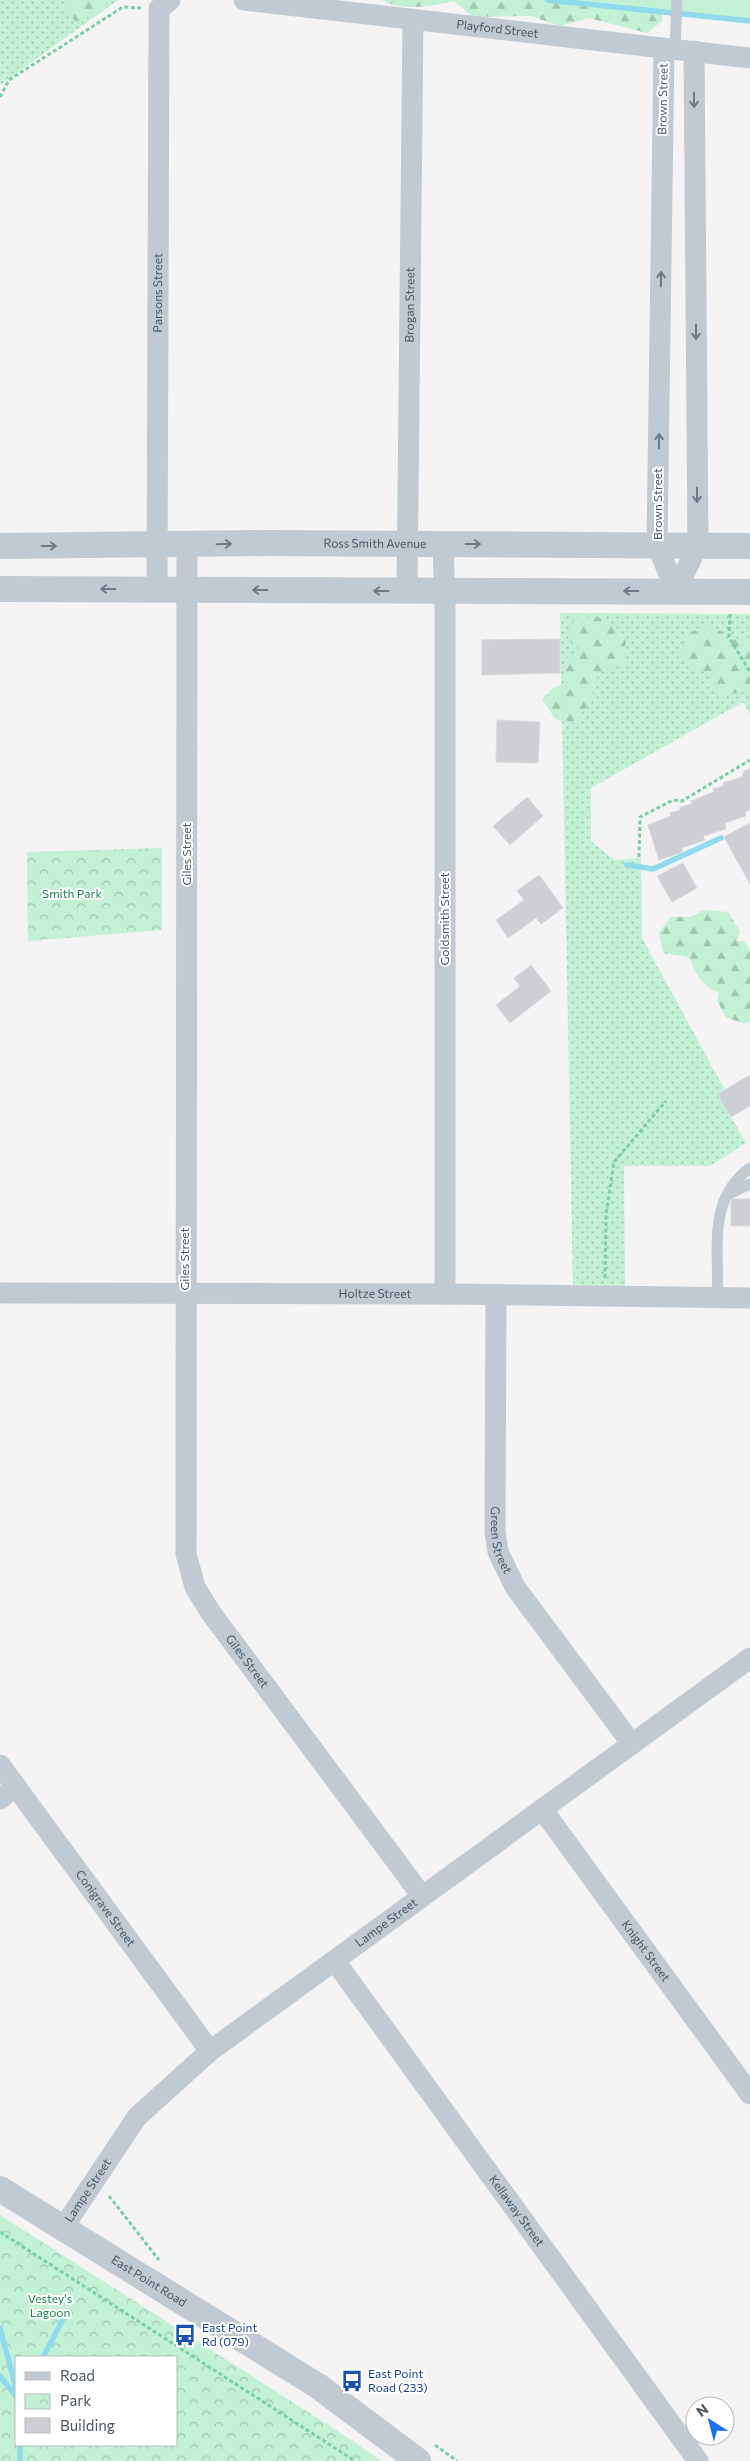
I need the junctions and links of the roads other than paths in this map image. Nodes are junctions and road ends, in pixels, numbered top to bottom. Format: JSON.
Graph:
{"nodes":[{"id":1,"x":244,"y":0,"type":"edge"},
{"id":2,"x":677,"y":1,"type":"edge"},
{"id":3,"x":164,"y":4,"type":"edge"},
{"id":4,"x":413,"y":19,"type":"junction"},
{"id":5,"x":677,"y":50,"type":"junction"},
{"id":6,"x":750,"y":58,"type":"edge"},
{"id":7,"x":408,"y":544,"type":"junction"},
{"id":8,"x":443,"y":544,"type":"junction"},
{"id":9,"x":187,"y":545,"type":"junction"},
{"id":10,"x":657,"y":545,"type":"junction"},
{"id":11,"x":698,"y":545,"type":"junction"},
{"id":12,"x":0,"y":546,"type":"edge"},
{"id":13,"x":158,"y":546,"type":"junction"},
{"id":14,"x":750,"y":546,"type":"edge"},
{"id":15,"x":0,"y":589,"type":"edge"},
{"id":16,"x":157,"y":589,"type":"junction"},
{"id":17,"x":187,"y":590,"type":"junction"},
{"id":18,"x":407,"y":591,"type":"junction"},
{"id":19,"x":444,"y":591,"type":"junction"},
{"id":20,"x":676,"y":591,"type":"junction"},
{"id":21,"x":750,"y":592,"type":"edge"},
{"id":22,"x":750,"y":1168,"type":"edge"},
{"id":23,"x":750,"y":1184,"type":"edge"},
{"id":24,"x":727,"y":1195,"type":"junction"},
{"id":25,"x":0,"y":1293,"type":"edge"},
{"id":26,"x":185,"y":1294,"type":"junction"},
{"id":27,"x":445,"y":1294,"type":"junction"},
{"id":28,"x":496,"y":1296,"type":"junction"},
{"id":29,"x":717,"y":1298,"type":"junction"},
{"id":30,"x":750,"y":1298,"type":"edge"},
{"id":31,"x":750,"y":1658,"type":"edge"},
{"id":32,"x":632,"y":1744,"type":"junction"},
{"id":33,"x":0,"y":1765,"type":"edge"},
{"id":34,"x":8,"y":1793,"type":"edge"},
{"id":35,"x":542,"y":1809,"type":"junction"},
{"id":36,"x":422,"y":1896,"type":"junction"},
{"id":37,"x":335,"y":1961,"type":"junction"},
{"id":38,"x":210,"y":2051,"type":"junction"},
{"id":39,"x":750,"y":2094,"type":"edge"},
{"id":40,"x":0,"y":2189,"type":"edge"},
{"id":41,"x":63,"y":2228,"type":"junction"},
{"id":42,"x":418,"y":2461,"type":"edge"},
{"id":43,"x":698,"y":2461,"type":"edge"}],
"edges":[{"from":1,"to":4,"type":"street","name":"Playford Street"},
{"from":2,"to":5,"type":"lane"},
{"from":3,"to":13,"type":"street","name":"Parsons Street"},
{"from":4,"to":5,"type":"street","name":"Playford Street"},
{"from":4,"to":7,"type":"street","name":"Brogan Street"},
{"from":5,"to":6,"type":"street","name":"Playford Street"},
{"from":10,"to":5,"type":"street","name":"Brown Street","one_way":true},
{"from":5,"to":11,"type":"street","one_way":true},
{"from":7,"to":8,"type":"street","name":"Ross Smith Avenue"},
{"from":9,"to":7,"type":"street","name":"Ross Smith Avenue","one_way":true},
{"from":7,"to":18,"type":"street","name":"Brogan Street"},
{"from":8,"to":10,"type":"street","name":"Ross Smith Avenue","one_way":true},
{"from":8,"to":19,"type":"street","name":"Goldsmith Street"},
{"from":9,"to":13,"type":"street","name":"Ross Smith Avenue"},
{"from":9,"to":17,"type":"street","name":"Giles Street"},
{"from":10,"to":11,"type":"street","name":"Ross Smith Avenue"},
{"from":10,"to":20,"type":"street","name":"Brown Street"},
{"from":11,"to":14,"type":"street","name":"Ross Smith Avenue"},
{"from":11,"to":20,"type":"street"},
{"from":12,"to":13,"type":"street","name":"Ross Smith Avenue","one_way":true},
{"from":13,"to":16,"type":"street","name":"Parsons Street"},
{"from":16,"to":15,"type":"street","one_way":true},
{"from":16,"to":17,"type":"street"},
{"from":18,"to":17,"type":"street","one_way":true},
{"from":17,"to":26,"type":"street","name":"Giles Street"},
{"from":18,"to":19,"type":"street"},
{"from":20,"to":19,"type":"street","one_way":true},
{"from":19,"to":27,"type":"street","name":"Goldsmith Street"},
{"from":20,"to":21,"type":"street"},
{"from":22,"to":24,"type":"lane"},
{"from":23,"to":24,"type":"lane"},
{"from":24,"to":29,"type":"lane"},
{"from":25,"to":26,"type":"street","name":"Holtze Street"},
{"from":26,"to":27,"type":"street","name":"Holtze Street"},
{"from":26,"to":36,"type":"street","name":"Giles Street"},
{"from":27,"to":28,"type":"street","name":"Holtze Street"},
{"from":28,"to":29,"type":"street","name":"Holtze Street"},
{"from":28,"to":32,"type":"street","name":"Green Street"},
{"from":29,"to":30,"type":"street","name":"Holtze Street"},
{"from":31,"to":32,"type":"street","name":"Lampe Street"},
{"from":32,"to":35,"type":"street","name":"Lampe Street"},
{"from":33,"to":34,"type":"street","name":"Conigrave Street"},
{"from":34,"to":38,"type":"street","name":"Conigrave Street"},
{"from":35,"to":36,"type":"street","name":"Lampe Street"},
{"from":35,"to":39,"type":"street","name":"Knight Street"},
{"from":36,"to":37,"type":"street","name":"Lampe Street"},
{"from":37,"to":38,"type":"street","name":"Lampe Street"},
{"from":37,"to":43,"type":"street","name":"Kellaway Street"},
{"from":38,"to":41,"type":"street","name":"Lampe Street"},
{"from":40,"to":41,"type":"street","name":"East Point Road"},
{"from":41,"to":42,"type":"street","name":"East Point Road"}]}
